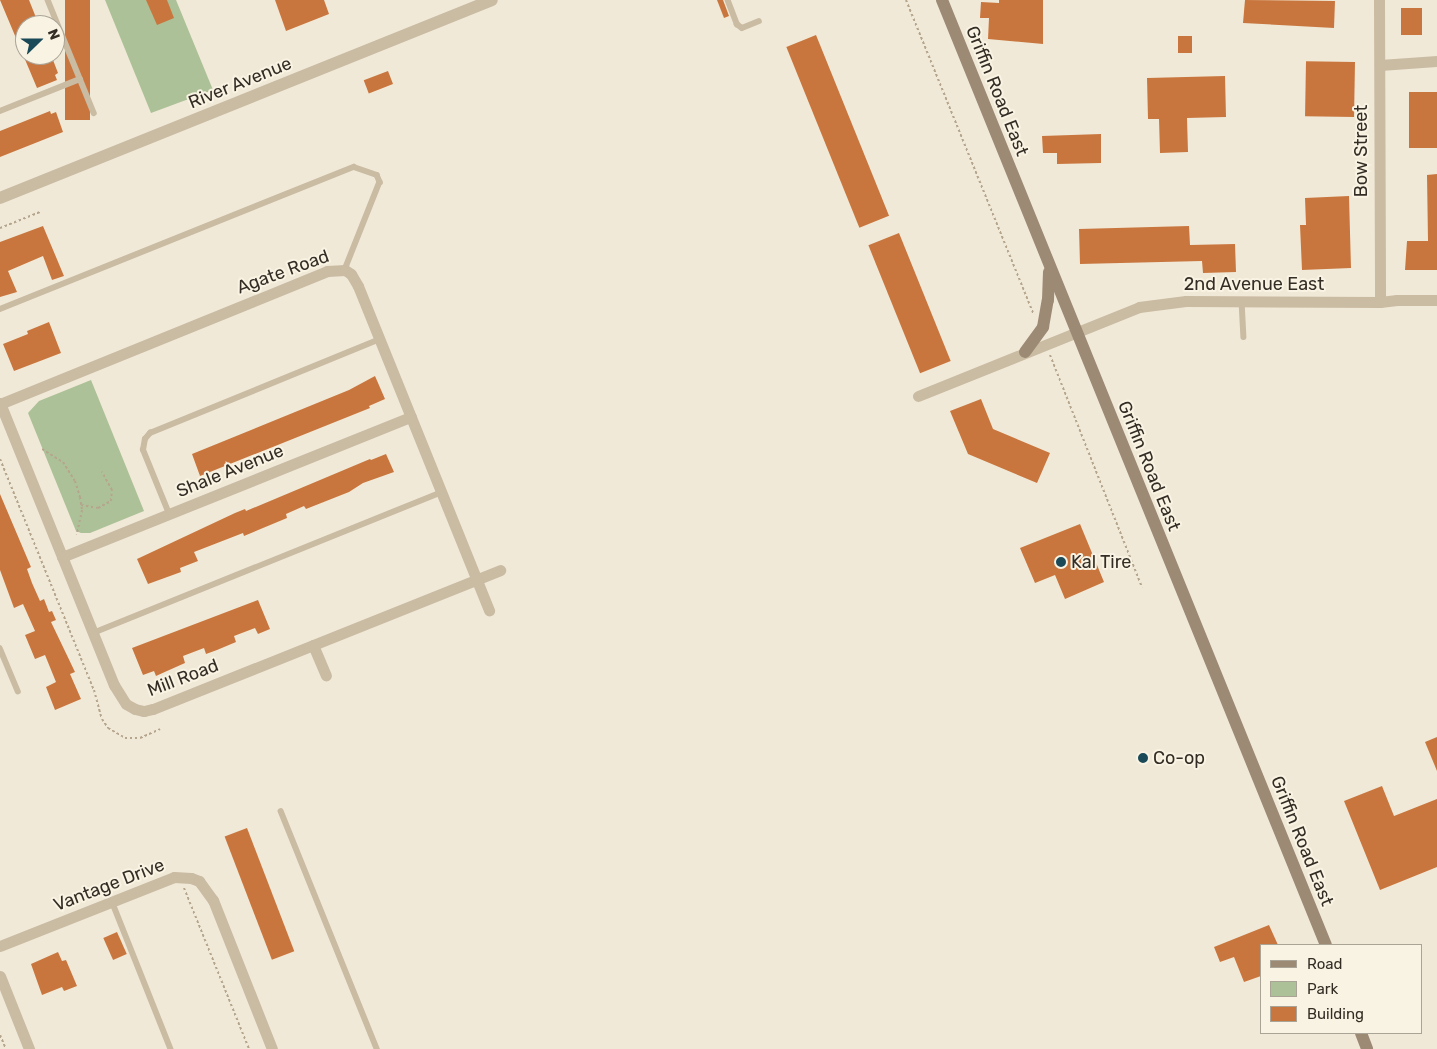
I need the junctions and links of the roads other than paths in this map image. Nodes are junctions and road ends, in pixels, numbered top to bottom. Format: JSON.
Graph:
{"nodes":[{"id":1,"x":48,"y":0,"type":"edge"},
{"id":2,"x":492,"y":0,"type":"edge"},
{"id":3,"x":728,"y":0,"type":"edge"},
{"id":4,"x":942,"y":0,"type":"edge"},
{"id":5,"x":1379,"y":0,"type":"edge"},
{"id":6,"x":759,"y":21,"type":"dead end"},
{"id":7,"x":1437,"y":61,"type":"edge"},
{"id":8,"x":1380,"y":65,"type":"junction"},
{"id":9,"x":80,"y":79,"type":"junction"},
{"id":10,"x":0,"y":111,"type":"edge"},
{"id":11,"x":94,"y":113,"type":"dead end"},
{"id":12,"x":0,"y":198,"type":"edge"},
{"id":13,"x":1049,"y":267,"type":"junction"},
{"id":14,"x":344,"y":270,"type":"junction"},
{"id":15,"x":1242,"y":300,"type":"junction"},
{"id":16,"x":1437,"y":300,"type":"edge"},
{"id":17,"x":1380,"y":302,"type":"junction"},
{"id":18,"x":0,"y":309,"type":"edge"},
{"id":19,"x":1075,"y":331,"type":"junction"},
{"id":20,"x":1244,"y":337,"type":"dead end"},
{"id":21,"x":380,"y":339,"type":"junction"},
{"id":22,"x":1025,"y":352,"type":"junction"},
{"id":23,"x":918,"y":396,"type":"dead end"},
{"id":24,"x":0,"y":403,"type":"edge"},
{"id":25,"x":411,"y":417,"type":"junction"},
{"id":26,"x":442,"y":492,"type":"junction"},
{"id":27,"x":169,"y":514,"type":"junction"},
{"id":28,"x":62,"y":557,"type":"junction"},
{"id":29,"x":500,"y":570,"type":"dead end"},
{"id":30,"x":477,"y":579,"type":"junction"},
{"id":31,"x":490,"y":611,"type":"dead end"},
{"id":32,"x":94,"y":633,"type":"junction"},
{"id":33,"x":314,"y":645,"type":"junction"},
{"id":34,"x":0,"y":648,"type":"edge"},
{"id":35,"x":326,"y":676,"type":"dead end"},
{"id":36,"x":18,"y":691,"type":"dead end"},
{"id":37,"x":281,"y":811,"type":"dead end"},
{"id":38,"x":112,"y":902,"type":"junction"},
{"id":39,"x":1326,"y":944,"type":"edge"},
{"id":40,"x":0,"y":946,"type":"edge"},
{"id":41,"x":0,"y":976,"type":"edge"},
{"id":42,"x":1361,"y":1034,"type":"edge"},
{"id":43,"x":29,"y":1049,"type":"edge"},
{"id":44,"x":171,"y":1049,"type":"edge"},
{"id":45,"x":272,"y":1049,"type":"edge"},
{"id":46,"x":377,"y":1049,"type":"edge"},
{"id":47,"x":1367,"y":1049,"type":"edge"}],
"edges":[{"from":1,"to":9,"type":"lane"},
{"from":2,"to":12,"type":"street","name":"River Avenue"},
{"from":3,"to":6,"type":"lane"},
{"from":4,"to":13,"type":"main road","name":"Griffin Road East"},
{"from":5,"to":8,"type":"street","name":"Bow Street"},
{"from":7,"to":8,"type":"street"},
{"from":8,"to":17,"type":"street","name":"Bow Street"},
{"from":9,"to":10,"type":"lane"},
{"from":9,"to":11,"type":"lane"},
{"from":13,"to":19,"type":"main road","name":"Griffin Road East"},
{"from":13,"to":22,"type":"main road"},
{"from":14,"to":18,"type":"lane"},
{"from":14,"to":21,"type":"street","name":"Agate Road"},
{"from":14,"to":24,"type":"street","name":"Agate Road"},
{"from":15,"to":17,"type":"street","name":"2nd Avenue East"},
{"from":15,"to":19,"type":"street","name":"2nd Avenue East"},
{"from":15,"to":20,"type":"lane"},
{"from":16,"to":17,"type":"street","name":"2nd Avenue East"},
{"from":19,"to":22,"type":"street","name":"2nd Avenue East"},
{"from":19,"to":39,"type":"main road","name":"Griffin Road East"},
{"from":21,"to":25,"type":"street","name":"Agate Road"},
{"from":21,"to":27,"type":"lane"},
{"from":22,"to":23,"type":"street","name":"2nd Avenue East"},
{"from":24,"to":28,"type":"street","name":"Mill Road"},
{"from":25,"to":26,"type":"street","name":"Agate Road"},
{"from":25,"to":27,"type":"street","name":"Shale Avenue"},
{"from":26,"to":30,"type":"street","name":"Agate Road"},
{"from":26,"to":32,"type":"lane"},
{"from":27,"to":28,"type":"street","name":"Shale Avenue"},
{"from":28,"to":32,"type":"street","name":"Mill Road"},
{"from":29,"to":30,"type":"street","name":"Mill Road"},
{"from":30,"to":31,"type":"street","name":"Agate Road"},
{"from":30,"to":33,"type":"street","name":"Mill Road"},
{"from":32,"to":33,"type":"street","name":"Mill Road"},
{"from":33,"to":35,"type":"street"},
{"from":34,"to":36,"type":"lane"},
{"from":37,"to":46,"type":"lane"},
{"from":38,"to":40,"type":"street","name":"Vantage Drive"},
{"from":38,"to":44,"type":"lane"},
{"from":38,"to":45,"type":"street","name":"Vantage Drive"},
{"from":41,"to":43,"type":"street"},
{"from":42,"to":47,"type":"main road"}]}
